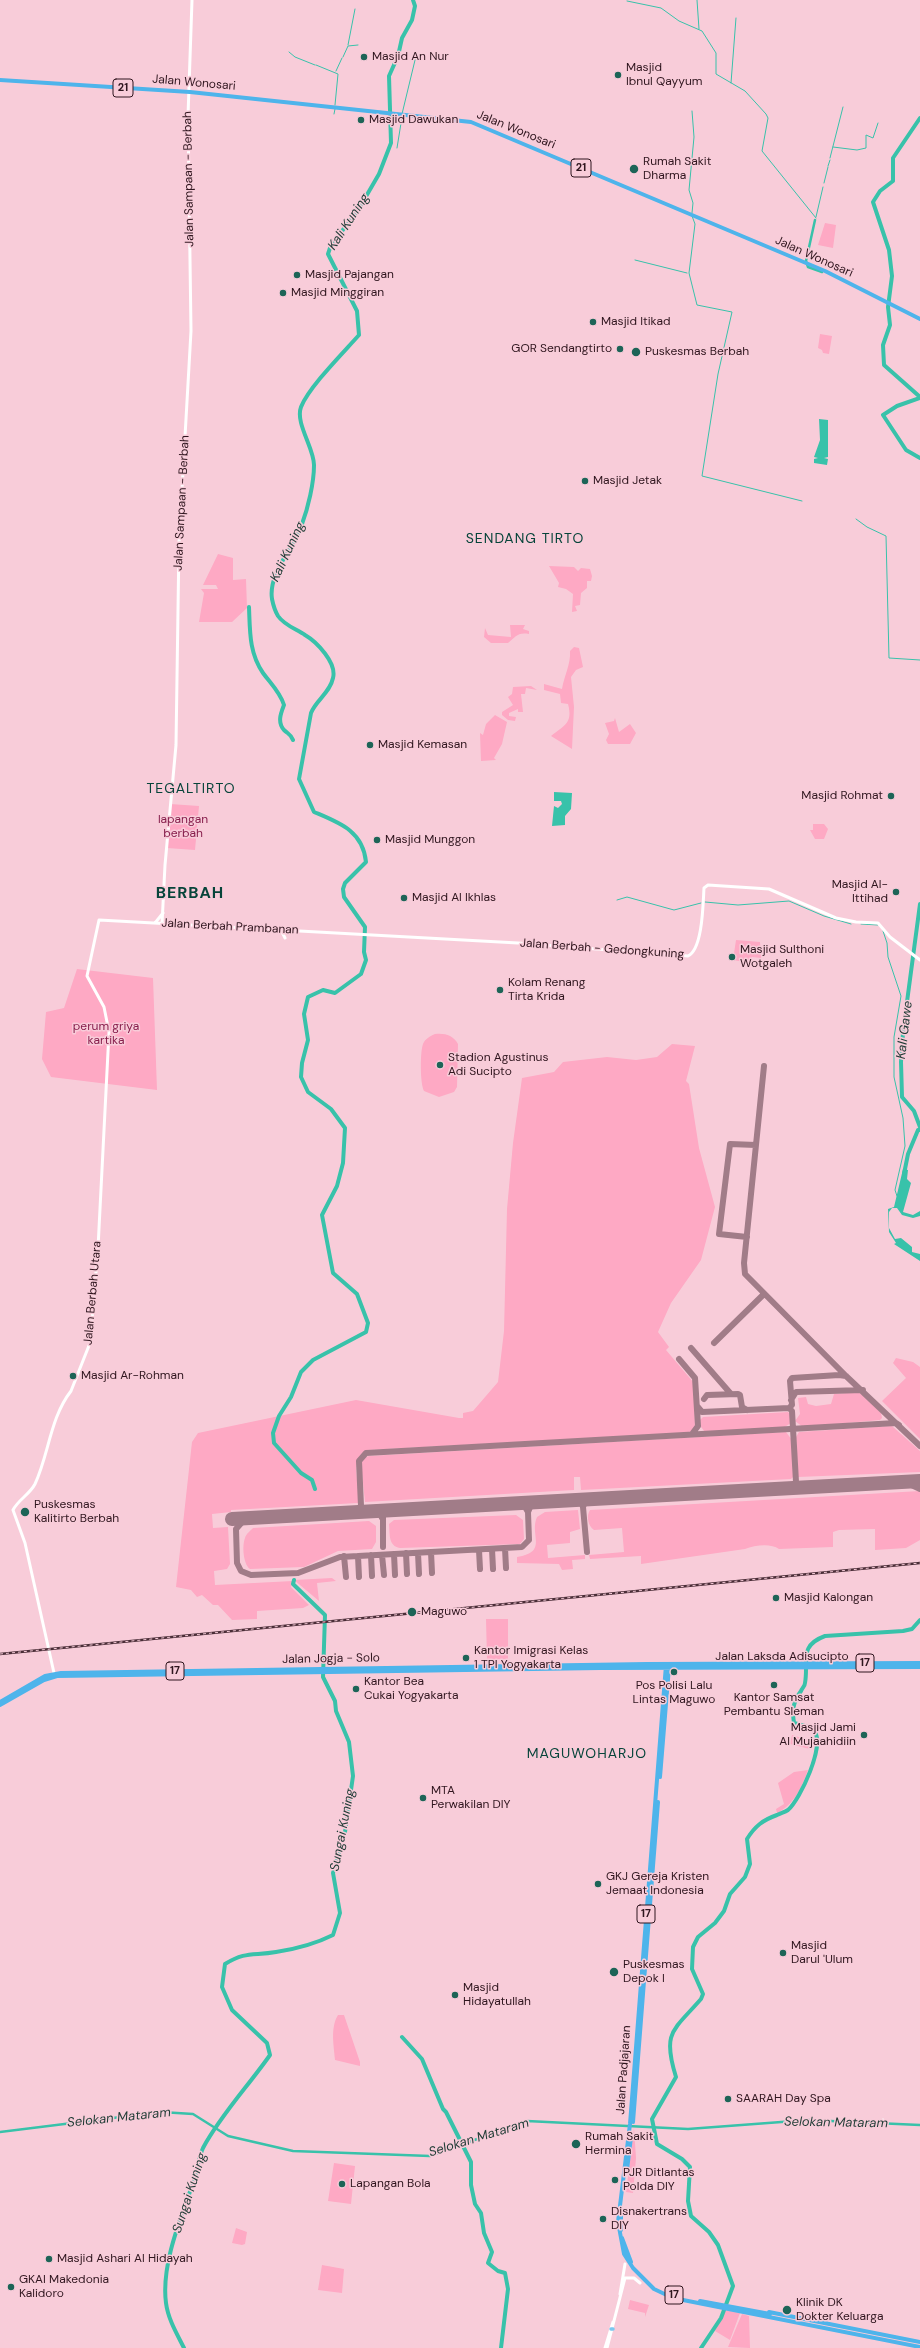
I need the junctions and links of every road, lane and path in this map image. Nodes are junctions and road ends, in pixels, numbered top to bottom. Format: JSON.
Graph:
{"nodes":[{"id":1,"x":192,"y":0,"type":"edge"},
{"id":2,"x":0,"y":80,"type":"edge"},
{"id":3,"x":188,"y":92,"type":"junction"},
{"id":4,"x":920,"y":319,"type":"edge"},
{"id":5,"x":163,"y":913,"type":"junction"},
{"id":6,"x":99,"y":920,"type":"joint"},
{"id":7,"x":155,"y":923,"type":"junction"},
{"id":8,"x":162,"y":924,"type":"junction"},
{"id":9,"x":281,"y":930,"type":"junction"},
{"id":10,"x":361,"y":935,"type":"joint"},
{"id":11,"x":285,"y":938,"type":"dead end"},
{"id":12,"x":920,"y":960,"type":"edge"},
{"id":13,"x":920,"y":1663,"type":"edge"},
{"id":14,"x":667,"y":1666,"type":"junction"},
{"id":15,"x":799,"y":1666,"type":"junction"},
{"id":16,"x":810,"y":1666,"type":"junction"},
{"id":17,"x":655,"y":1667,"type":"junction"},
{"id":18,"x":920,"y":1667,"type":"edge"},
{"id":19,"x":678,"y":1668,"type":"junction"},
{"id":20,"x":331,"y":1670,"type":"junction"},
{"id":21,"x":320,"y":1671,"type":"junction"},
{"id":22,"x":54,"y":1673,"type":"junction"},
{"id":23,"x":666,"y":1677,"type":"junction"},
{"id":24,"x":665,"y":1700,"type":"junction"},
{"id":25,"x":0,"y":1702,"type":"edge"},
{"id":26,"x":0,"y":1705,"type":"edge"},
{"id":27,"x":633,"y":2107,"type":"junction"},
{"id":28,"x":631,"y":2125,"type":"junction"},
{"id":29,"x":625,"y":2264,"type":"dead end"},
{"id":30,"x":640,"y":2283,"type":"dead end"},
{"id":31,"x":721,"y":2306,"type":"junction"},
{"id":32,"x":729,"y":2306,"type":"junction"},
{"id":33,"x":760,"y":2317,"type":"dead end"},
{"id":34,"x":810,"y":2321,"type":"junction"},
{"id":35,"x":612,"y":2329,"type":"junction"},
{"id":36,"x":860,"y":2333,"type":"junction"},
{"id":37,"x":904,"y":2340,"type":"junction"},
{"id":38,"x":920,"y":2344,"type":"edge"},
{"id":39,"x":606,"y":2348,"type":"edge"},
{"id":40,"x":914,"y":2348,"type":"edge"}],
"edges":[{"from":1,"to":3,"type":"main road","name":"Jalan Sampaan - Berbah"},
{"from":2,"to":3,"type":"highway","name":"Jalan Wonosari","number":"21"},
{"from":3,"to":4,"type":"highway","name":"Jalan Wonosari","number":"21"},
{"from":3,"to":5,"type":"main road","name":"Jalan Sampaan - Berbah"},
{"from":5,"to":7,"type":"main road"},
{"from":5,"to":8,"type":"main road","name":"Jalan Sampaan - Berbah"},
{"from":6,"to":7,"type":"main road","name":"Jalan Berbah Prambanan"},
{"from":6,"to":22,"type":"main road","name":"Jalan Berbah Utara"},
{"from":7,"to":8,"type":"main road","name":"Jalan Berbah Prambanan"},
{"from":8,"to":9,"type":"main road","name":"Jalan Berbah Prambanan"},
{"from":9,"to":10,"type":"main road","name":"Jalan Berbah Prambanan"},
{"from":9,"to":11,"type":"main road"},
{"from":10,"to":12,"type":"main road","name":"Jalan Berbah - Gedongkuning"},
{"from":13,"to":16,"type":"highway","name":"Jalan Laksda Adisucipto","number":"17"},
{"from":14,"to":15,"type":"highway","name":"Jalan Laksda Adisucipto","number":"17"},
{"from":14,"to":17,"type":"highway","name":"Jalan Jogja - Solo","number":"17"},
{"from":14,"to":19,"type":"highway","name":"Jalan Laksda Adisucipto","number":"17"},
{"from":14,"to":20,"type":"highway","name":"Jalan Jogja - Solo","number":"17"},
{"from":14,"to":23,"type":"highway","name":"Jalan Padjajaran","number":"17"},
{"from":15,"to":16,"type":"highway","name":"Jalan Laksda Adisucipto","number":"17"},
{"from":15,"to":19,"type":"highway","name":"Jalan Laksda Adisucipto","number":"17"},
{"from":16,"to":18,"type":"highway","name":"Jalan Laksda Adisucipto","number":"17"},
{"from":17,"to":20,"type":"highway","name":"Jalan Jogja - Solo","number":"17"},
{"from":17,"to":23,"type":"highway"},
{"from":19,"to":23,"type":"highway"},
{"from":20,"to":21,"type":"highway","name":"Jalan Jogja - Solo","number":"17"},
{"from":21,"to":22,"type":"highway","name":"Jalan Jogja - Solo","number":"17"},
{"from":21,"to":26,"type":"highway","name":"Jalan Jogja - Solo","number":"17"},
{"from":22,"to":25,"type":"highway","name":"Jalan Jogja - Solo","number":"17"},
{"from":23,"to":24,"type":"highway","name":"Jalan Padjajaran","number":"17"},
{"from":24,"to":27,"type":"highway","name":"Jalan Padjajaran","number":"17"},
{"from":24,"to":27,"type":"highway","name":"Jalan Padjajaran","number":"17"},
{"from":27,"to":28,"type":"highway","name":"Jalan Padjajaran","number":"17"},
{"from":28,"to":31,"type":"highway","name":"Jalan Padjajaran","number":"17"},
{"from":28,"to":31,"type":"highway","name":"Jalan Padjajaran","number":"17"},
{"from":29,"to":35,"type":"main road"},
{"from":30,"to":35,"type":"main road"},
{"from":31,"to":32,"type":"highway","name":"Jalan Padjajaran","number":"17"},
{"from":32,"to":34,"type":"highway","name":"Jalan Padjajaran","number":"17"},
{"from":32,"to":36,"type":"highway","name":"Jalan Padjajaran","number":"17"},
{"from":33,"to":40,"type":"highway"},
{"from":34,"to":36,"type":"highway","name":"Jalan Padjajaran","number":"17"},
{"from":34,"to":37,"type":"highway"},
{"from":35,"to":39,"type":"main road"},
{"from":36,"to":37,"type":"highway","name":"Jalan Padjajaran","number":"17"},
{"from":36,"to":38,"type":"highway","name":"Jalan Padjajaran","number":"17"},
{"from":37,"to":38,"type":"highway"}]}
